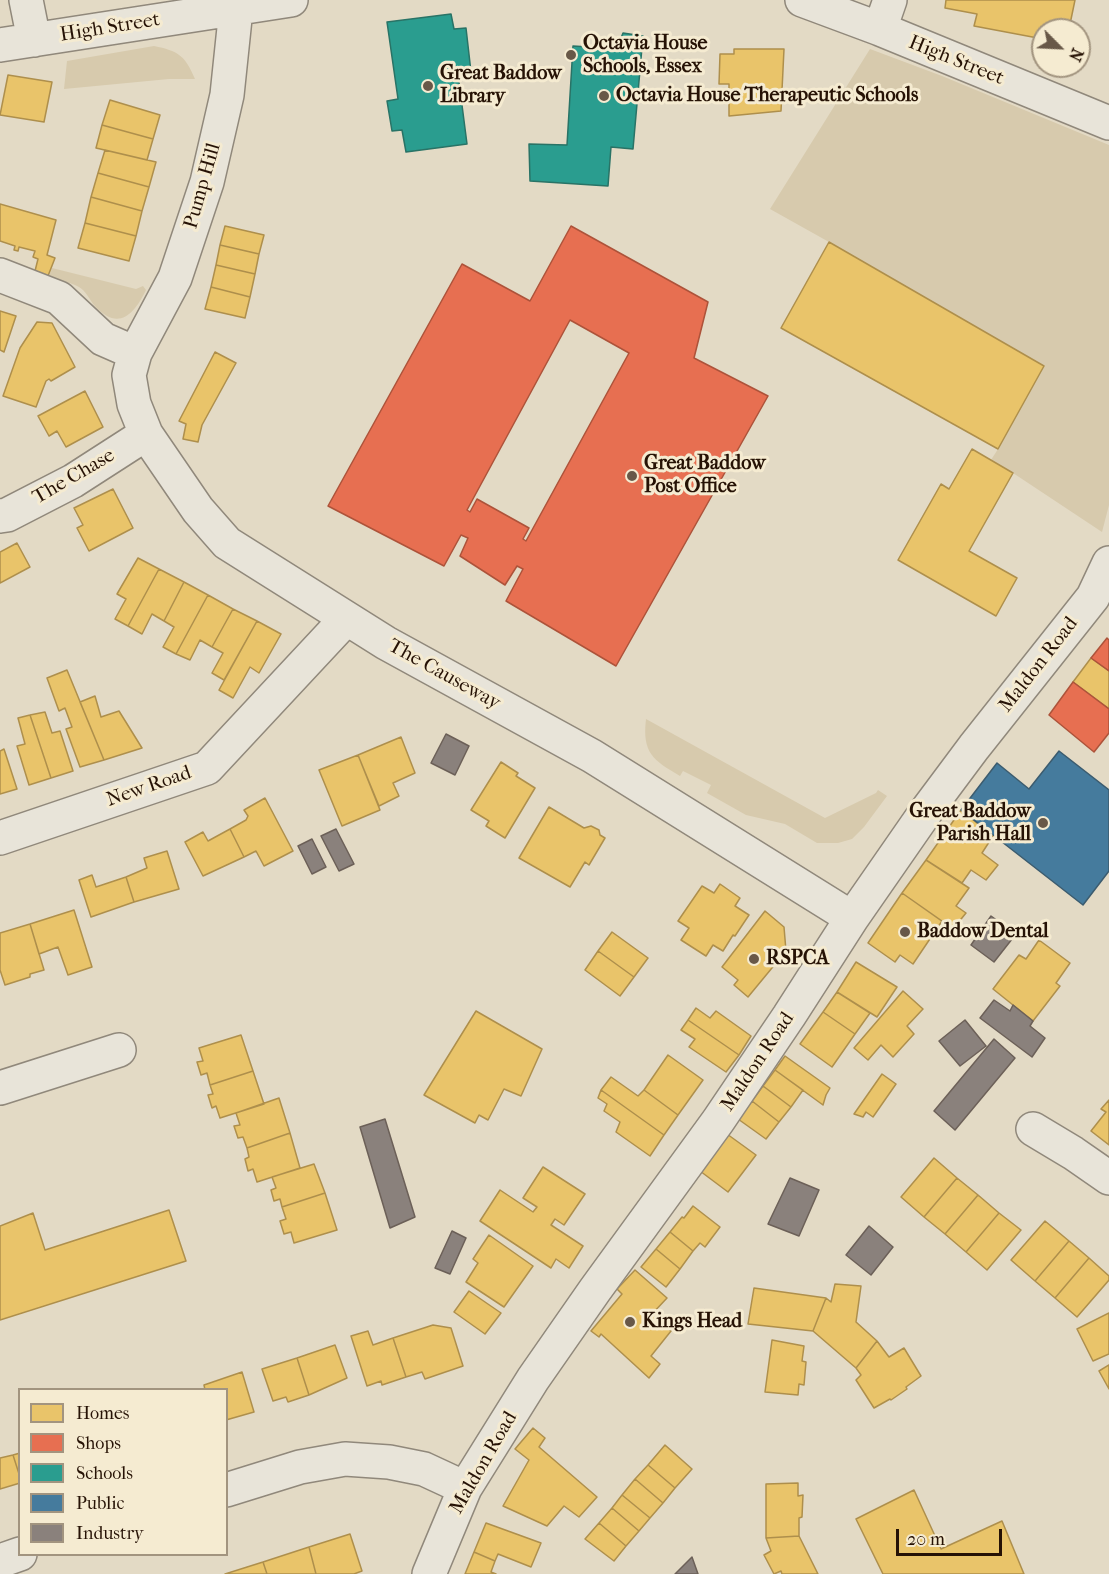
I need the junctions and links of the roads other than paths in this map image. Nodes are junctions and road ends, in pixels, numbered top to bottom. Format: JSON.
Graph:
{"nodes":[{"id":1,"x":26,"y":0,"type":"edge"},
{"id":2,"x":291,"y":0,"type":"edge"},
{"id":3,"x":802,"y":0,"type":"edge"},
{"id":4,"x":236,"y":9,"type":"junction"},
{"id":5,"x":885,"y":15,"type":"edge"},
{"id":6,"x":34,"y":40,"type":"junction"},
{"id":7,"x":0,"y":45,"type":"edge"},
{"id":8,"x":1109,"y":123,"type":"edge"},
{"id":9,"x":0,"y":275,"type":"edge"},
{"id":10,"x":135,"y":352,"type":"junction"},
{"id":11,"x":146,"y":434,"type":"junction"},
{"id":12,"x":0,"y":516,"type":"edge"},
{"id":13,"x":1109,"y":563,"type":"edge"},
{"id":14,"x":346,"y":619,"type":"junction"},
{"id":15,"x":0,"y":838,"type":"edge"},
{"id":16,"x":852,"y":918,"type":"junction"},
{"id":17,"x":119,"y":1050,"type":"dead end"},
{"id":18,"x":0,"y":1088,"type":"edge"},
{"id":19,"x":1033,"y":1129,"type":"dead end"},
{"id":20,"x":1109,"y":1178,"type":"edge"},
{"id":21,"x":465,"y":1488,"type":"junction"},
{"id":22,"x":228,"y":1489,"type":"edge"},
{"id":23,"x":18,"y":1555,"type":"edge"},
{"id":24,"x":0,"y":1561,"type":"edge"},
{"id":25,"x":429,"y":1574,"type":"edge"}],
"edges":[{"from":1,"to":6,"type":"street"},
{"from":2,"to":4,"type":"street","name":"High Street"},
{"from":3,"to":5,"type":"street","name":"High Street"},
{"from":4,"to":6,"type":"street","name":"High Street"},
{"from":4,"to":10,"type":"street","name":"Pump Hill"},
{"from":5,"to":8,"type":"street","name":"High Street"},
{"from":6,"to":7,"type":"street","name":"High Street"},
{"from":9,"to":10,"type":"street"},
{"from":10,"to":11,"type":"street","name":"The Causeway"},
{"from":11,"to":12,"type":"street","name":"The Chase"},
{"from":11,"to":14,"type":"street","name":"The Causeway"},
{"from":13,"to":16,"type":"street","name":"Maldon Road"},
{"from":14,"to":15,"type":"street","name":"New Road"},
{"from":14,"to":16,"type":"street","name":"The Causeway"},
{"from":16,"to":21,"type":"street","name":"Maldon Road"},
{"from":17,"to":18,"type":"street"},
{"from":19,"to":20,"type":"street"},
{"from":21,"to":22,"type":"street"},
{"from":21,"to":25,"type":"street","name":"Maldon Road"},
{"from":23,"to":24,"type":"street"}]}
